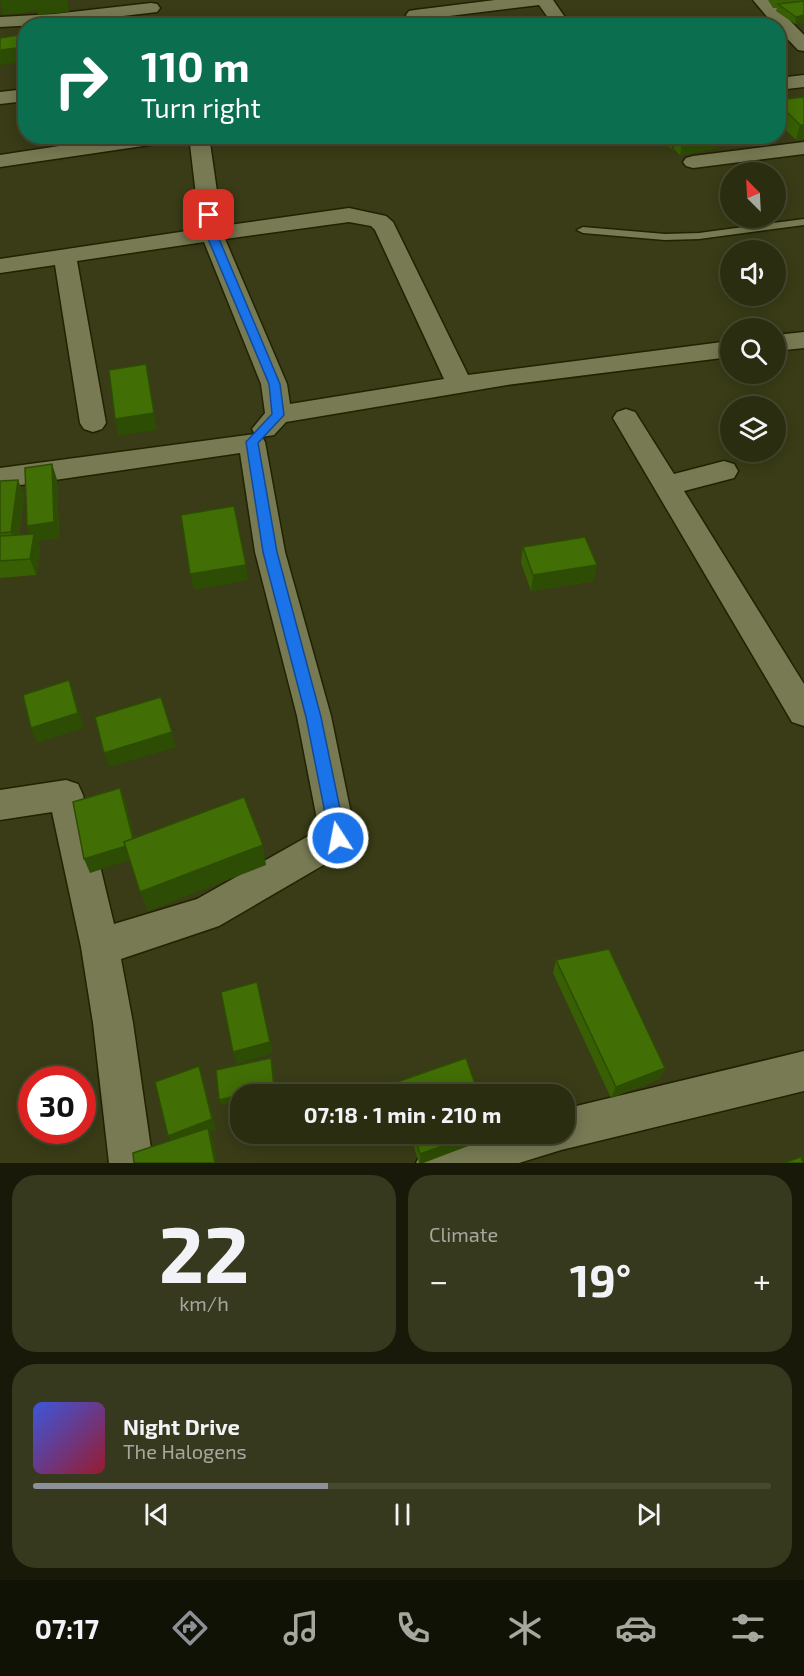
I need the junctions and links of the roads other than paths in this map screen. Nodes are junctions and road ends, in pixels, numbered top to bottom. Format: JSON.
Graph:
{"nodes":[{"id":1,"x":537,"y":0,"type":"edge"},
{"id":2,"x":544,"y":0,"type":"edge"},
{"id":3,"x":762,"y":0,"type":"edge"},
{"id":4,"x":149,"y":4,"type":"edge"},
{"id":5,"x":414,"y":13,"type":"edge"},
{"id":6,"x":76,"y":18,"type":"edge"},
{"id":7,"x":155,"y":18,"type":"edge"},
{"id":8,"x":557,"y":18,"type":"edge"},
{"id":9,"x":778,"y":18,"type":"edge"},
{"id":10,"x":0,"y":22,"type":"edge"},
{"id":11,"x":18,"y":22,"type":"edge"},
{"id":12,"x":786,"y":27,"type":"edge"},
{"id":13,"x":804,"y":46,"type":"edge"},
{"id":14,"x":804,"y":81,"type":"edge"},
{"id":15,"x":786,"y":83,"type":"edge"},
{"id":16,"x":18,"y":96,"type":"edge"},
{"id":17,"x":0,"y":98,"type":"edge"},
{"id":18,"x":118,"y":144,"type":"edge"},
{"id":19,"x":200,"y":144,"type":"edge"},
{"id":20,"x":804,"y":148,"type":"edge"},
{"id":21,"x":0,"y":162,"type":"edge"},
{"id":22,"x":693,"y":162,"type":"dead end"},
{"id":23,"x":804,"y":222,"type":"edge"},
{"id":24,"x":583,"y":230,"type":"dead end"},
{"id":25,"x":212,"y":234,"type":"junction"},
{"id":26,"x":64,"y":256,"type":"junction"},
{"id":27,"x":0,"y":266,"type":"edge"},
{"id":28,"x":804,"y":340,"type":"edge"},
{"id":29,"x":786,"y":343,"type":"edge"},
{"id":30,"x":720,"y":350,"type":"edge"},
{"id":31,"x":460,"y":385,"type":"junction"},
{"id":32,"x":278,"y":415,"type":"junction"},
{"id":33,"x":626,"y":418,"type":"dead end"},
{"id":34,"x":93,"y":423,"type":"dead end"},
{"id":35,"x":252,"y":442,"type":"junction"},
{"id":36,"x":723,"y":471,"type":"dead end"},
{"id":37,"x":0,"y":478,"type":"edge"},
{"id":38,"x":666,"y":486,"type":"junction"},
{"id":39,"x":796,"y":682,"type":"edge"},
{"id":40,"x":804,"y":712,"type":"edge"},
{"id":41,"x":0,"y":805,"type":"edge"},
{"id":42,"x":100,"y":947,"type":"junction"},
{"id":43,"x":804,"y":1071,"type":"edge"},
{"id":44,"x":575,"y":1127,"type":"edge"},
{"id":45,"x":511,"y":1144,"type":"edge"},
{"id":46,"x":131,"y":1163,"type":"edge"},
{"id":47,"x":438,"y":1163,"type":"edge"}],
"edges":[{"from":1,"to":5,"type":"street"},
{"from":2,"to":8,"type":"street"},
{"from":3,"to":9,"type":"street"},
{"from":4,"to":6,"type":"street"},
{"from":4,"to":7,"type":"street"},
{"from":10,"to":11,"type":"street"},
{"from":12,"to":13,"type":"street"},
{"from":14,"to":15,"type":"street"},
{"from":16,"to":17,"type":"street"},
{"from":18,"to":21,"type":"street"},
{"from":19,"to":25,"type":"street"},
{"from":20,"to":22,"type":"street"},
{"from":23,"to":24,"type":"lane"},
{"from":25,"to":26,"type":"street"},
{"from":25,"to":31,"type":"street"},
{"from":25,"to":32,"type":"street"},
{"from":26,"to":27,"type":"street"},
{"from":26,"to":34,"type":"street"},
{"from":28,"to":29,"type":"street"},
{"from":30,"to":31,"type":"street"},
{"from":31,"to":32,"type":"street"},
{"from":32,"to":35,"type":"street"},
{"from":33,"to":38,"type":"street"},
{"from":35,"to":37,"type":"street"},
{"from":35,"to":42,"type":"street"},
{"from":36,"to":38,"type":"street"},
{"from":38,"to":39,"type":"street"},
{"from":39,"to":40,"type":"street"},
{"from":41,"to":42,"type":"street"},
{"from":42,"to":46,"type":"street"},
{"from":43,"to":44,"type":"street"},
{"from":45,"to":47,"type":"street"}]}
